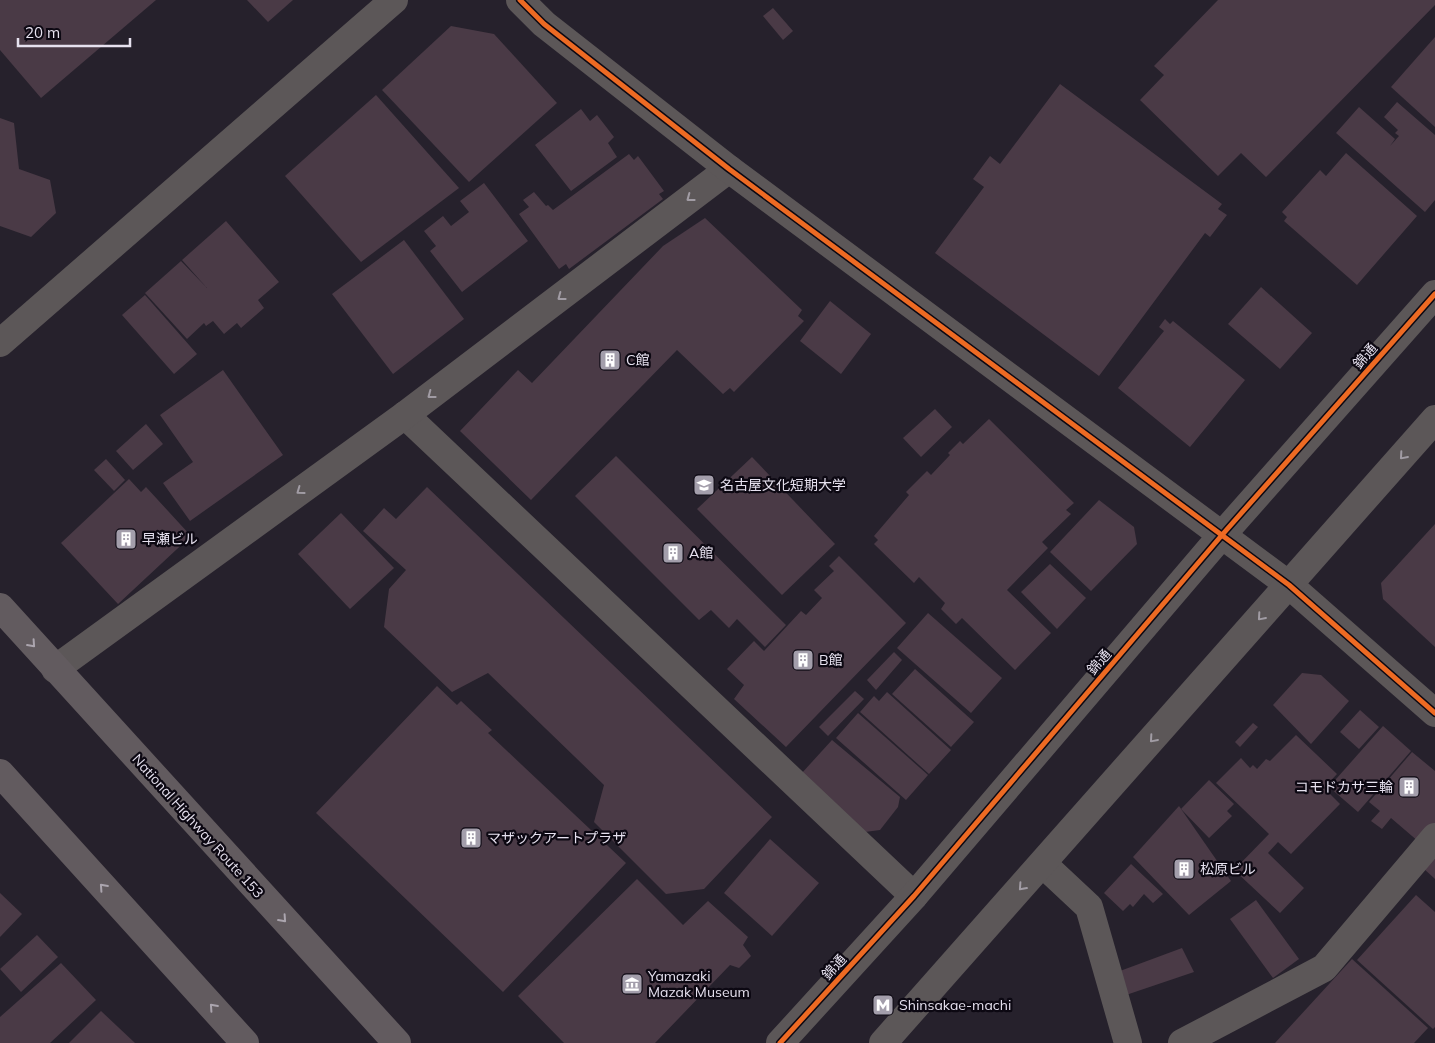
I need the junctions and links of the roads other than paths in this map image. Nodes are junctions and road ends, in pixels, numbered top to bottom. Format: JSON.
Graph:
{"nodes":[{"id":1,"x":394,"y":0,"type":"edge"},
{"id":2,"x":520,"y":0,"type":"edge"},
{"id":3,"x":729,"y":169,"type":"junction"},
{"id":4,"x":1435,"y":294,"type":"edge"},
{"id":5,"x":0,"y":343,"type":"edge"},
{"id":6,"x":405,"y":416,"type":"junction"},
{"id":7,"x":1435,"y":419,"type":"edge"},
{"id":8,"x":1222,"y":535,"type":"junction"},
{"id":9,"x":1289,"y":586,"type":"junction"},
{"id":10,"x":0,"y":607,"type":"edge"},
{"id":11,"x":55,"y":669,"type":"junction"},
{"id":12,"x":1435,"y":713,"type":"edge"},
{"id":13,"x":0,"y":774,"type":"edge"},
{"id":14,"x":1435,"y":837,"type":"edge"},
{"id":15,"x":1043,"y":864,"type":"junction"},
{"id":16,"x":914,"y":896,"type":"junction"},
{"id":17,"x":245,"y":1043,"type":"edge"},
{"id":18,"x":397,"y":1043,"type":"edge"},
{"id":19,"x":780,"y":1043,"type":"edge"},
{"id":20,"x":883,"y":1043,"type":"edge"},
{"id":21,"x":1128,"y":1043,"type":"edge"},
{"id":22,"x":1182,"y":1043,"type":"edge"}],
"edges":[{"from":1,"to":5,"type":"street"},
{"from":2,"to":3,"type":"street"},
{"from":3,"to":6,"type":"street","one_way":true},
{"from":3,"to":8,"type":"street"},
{"from":4,"to":8,"type":"street","name":"錦通"},
{"from":6,"to":11,"type":"street","one_way":true},
{"from":6,"to":16,"type":"street"},
{"from":7,"to":9,"type":"street","one_way":true},
{"from":8,"to":9,"type":"street"},
{"from":8,"to":16,"type":"street","name":"錦通"},
{"from":9,"to":12,"type":"street"},
{"from":9,"to":15,"type":"street","one_way":true},
{"from":10,"to":11,"type":"highway","name":"National Highway Route 153","one_way":true},
{"from":11,"to":18,"type":"highway","name":"National Highway Route 153","one_way":true},
{"from":17,"to":13,"type":"highway","one_way":true},
{"from":14,"to":22,"type":"street"},
{"from":15,"to":20,"type":"street","one_way":true},
{"from":15,"to":21,"type":"street"},
{"from":16,"to":19,"type":"street","name":"錦通"}]}
